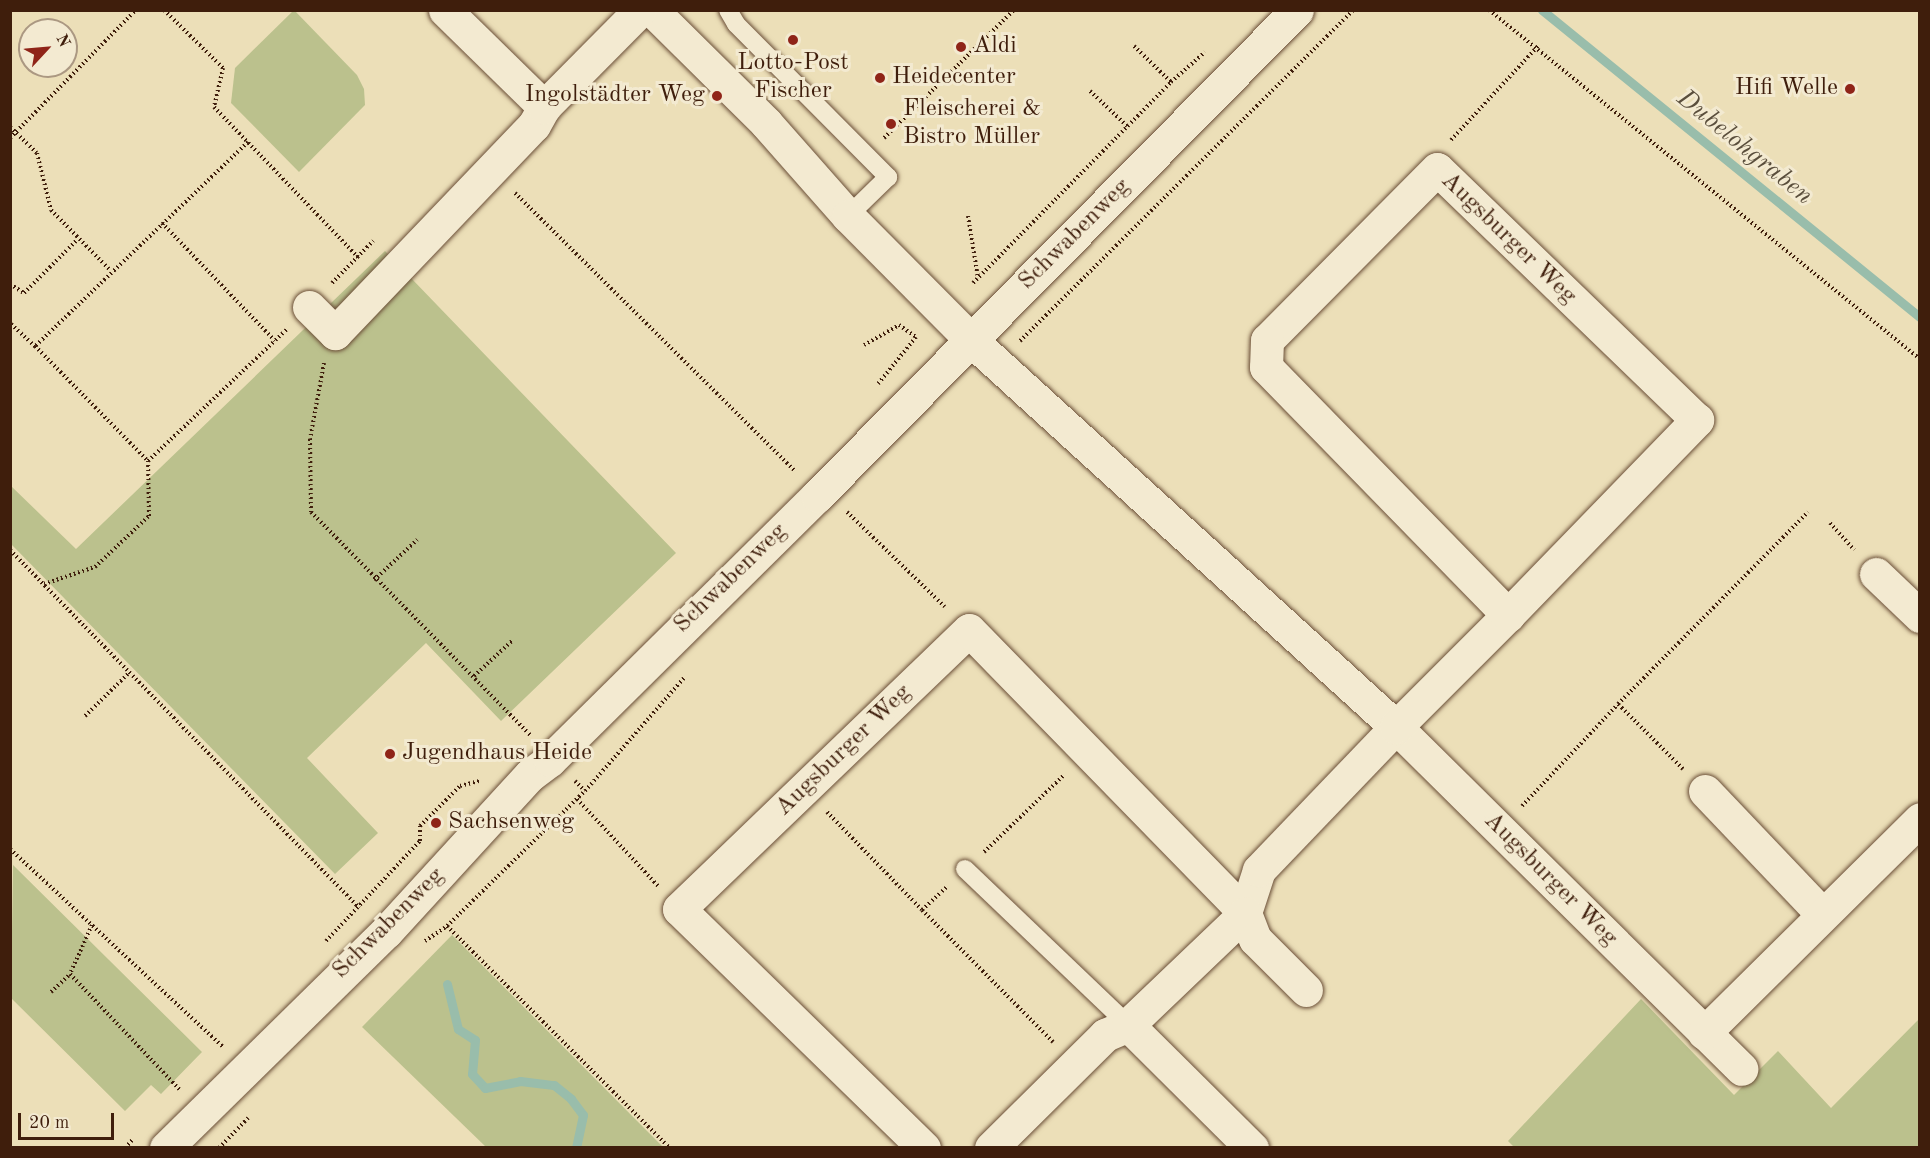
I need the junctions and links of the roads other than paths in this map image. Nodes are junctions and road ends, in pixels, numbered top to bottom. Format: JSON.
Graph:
{"nodes":[{"id":1,"x":445,"y":10,"type":"edge"},
{"id":2,"x":640,"y":10,"type":"edge"},
{"id":3,"x":652,"y":10,"type":"edge"},
{"id":4,"x":728,"y":10,"type":"edge"},
{"id":5,"x":1297,"y":10,"type":"edge"},
{"id":6,"x":544,"y":107,"type":"junction"},
{"id":7,"x":848,"y":216,"type":"junction"},
{"id":8,"x":309,"y":307,"type":"road end"},
{"id":9,"x":971,"y":340,"type":"junction"},
{"id":10,"x":1876,"y":574,"type":"dead end"},
{"id":11,"x":1508,"y":615,"type":"junction"},
{"id":12,"x":1920,"y":616,"type":"edge"},
{"id":13,"x":1396,"y":727,"type":"junction"},
{"id":14,"x":1705,"y":791,"type":"road end"},
{"id":15,"x":1920,"y":819,"type":"edge"},
{"id":16,"x":965,"y":869,"type":"road end"},
{"id":17,"x":1245,"y":913,"type":"junction"},
{"id":18,"x":1822,"y":914,"type":"junction"},
{"id":19,"x":1306,"y":990,"type":"dead end"},
{"id":20,"x":1128,"y":1025,"type":"junction"},
{"id":21,"x":1704,"y":1033,"type":"junction"},
{"id":22,"x":1742,"y":1069,"type":"dead end"},
{"id":23,"x":166,"y":1148,"type":"edge"},
{"id":24,"x":924,"y":1148,"type":"edge"},
{"id":25,"x":991,"y":1148,"type":"edge"},
{"id":26,"x":1252,"y":1148,"type":"edge"}],
"edges":[{"from":1,"to":6,"type":"street"},
{"from":2,"to":6,"type":"street"},
{"from":3,"to":7,"type":"street"},
{"from":4,"to":7,"type":"lane"},
{"from":5,"to":9,"type":"street","name":"Schwabenweg"},
{"from":6,"to":8,"type":"street"},
{"from":7,"to":9,"type":"street"},
{"from":9,"to":13,"type":"street","name":"Augsburger Weg"},
{"from":9,"to":23,"type":"street","name":"Schwabenweg"},
{"from":10,"to":12,"type":"street"},
{"from":11,"to":11,"type":"street","name":"Augsburger Weg"},
{"from":11,"to":13,"type":"street","name":"Augsburger Weg"},
{"from":13,"to":17,"type":"street","name":"Augsburger Weg"},
{"from":13,"to":21,"type":"street","name":"Augsburger Weg"},
{"from":14,"to":18,"type":"street"},
{"from":15,"to":18,"type":"street"},
{"from":16,"to":20,"type":"lane"},
{"from":17,"to":19,"type":"street"},
{"from":17,"to":20,"type":"street","name":"Augsburger Weg"},
{"from":17,"to":24,"type":"street","name":"Augsburger Weg"},
{"from":18,"to":21,"type":"street"},
{"from":20,"to":25,"type":"street","name":"Augsburger Weg"},
{"from":20,"to":26,"type":"street"},
{"from":21,"to":22,"type":"street","name":"Augsburger Weg"}]}
